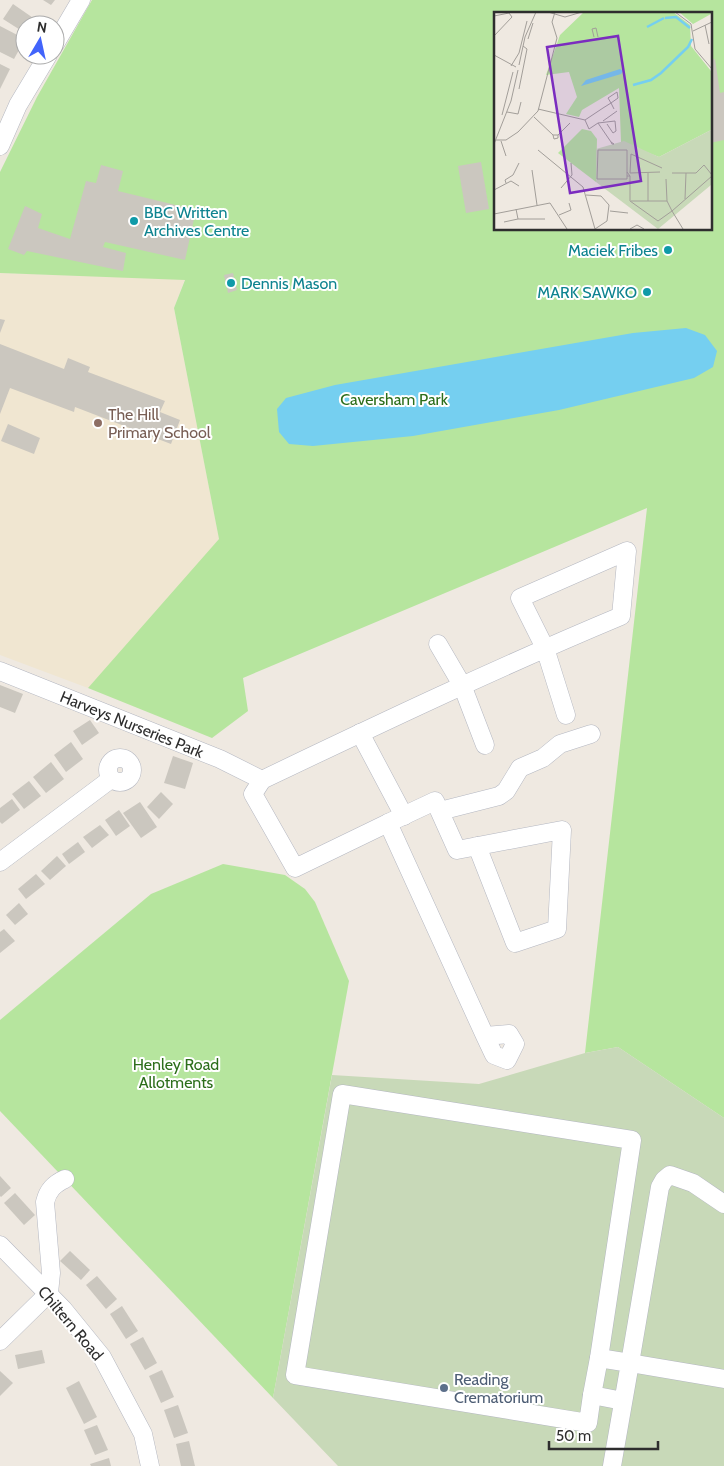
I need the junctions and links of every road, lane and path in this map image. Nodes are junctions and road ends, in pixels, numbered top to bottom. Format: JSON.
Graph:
{"nodes":[{"id":1,"x":81,"y":0,"type":"edge"},
{"id":2,"x":65,"y":27,"type":"edge"},
{"id":3,"x":42,"y":65,"type":"edge"},
{"id":4,"x":0,"y":146,"type":"edge"},
{"id":5,"x":438,"y":644,"type":"dead end"},
{"id":6,"x":545,"y":648,"type":"junction"},
{"id":7,"x":0,"y":671,"type":"edge"},
{"id":8,"x":462,"y":685,"type":"junction"},
{"id":9,"x":566,"y":715,"type":"dead end"},
{"id":10,"x":360,"y":733,"type":"junction"},
{"id":11,"x":590,"y":734,"type":"dead end"},
{"id":12,"x":485,"y":745,"type":"dead end"},
{"id":13,"x":111,"y":779,"type":"dead end"},
{"id":14,"x":262,"y":780,"type":"junction"},
{"id":15,"x":440,"y":812,"type":"junction"},
{"id":16,"x":396,"y":819,"type":"junction"},
{"id":17,"x":477,"y":846,"type":"junction"},
{"id":18,"x":0,"y":862,"type":"edge"},
{"id":19,"x":485,"y":1036,"type":"dead end"},
{"id":20,"x":64,"y":1179,"type":"dead end"},
{"id":21,"x":724,"y":1204,"type":"edge"},
{"id":22,"x":0,"y":1245,"type":"edge"},
{"id":23,"x":49,"y":1294,"type":"junction"},
{"id":24,"x":0,"y":1341,"type":"edge"},
{"id":25,"x":600,"y":1358,"type":"junction"},
{"id":26,"x":630,"y":1363,"type":"junction"},
{"id":27,"x":724,"y":1379,"type":"edge"},
{"id":28,"x":592,"y":1395,"type":"junction"},
{"id":29,"x":623,"y":1401,"type":"junction"},
{"id":30,"x":150,"y":1466,"type":"edge"},
{"id":31,"x":612,"y":1466,"type":"edge"}],
"edges":[{"from":1,"to":2,"type":"street"},
{"from":3,"to":4,"type":"street"},
{"from":5,"to":8,"type":"street"},
{"from":6,"to":6,"type":"street"},
{"from":6,"to":8,"type":"street"},
{"from":6,"to":9,"type":"street"},
{"from":7,"to":14,"type":"street","name":"Harveys Nurseries Park"},
{"from":8,"to":10,"type":"street"},
{"from":8,"to":12,"type":"street"},
{"from":10,"to":14,"type":"street"},
{"from":10,"to":16,"type":"street"},
{"from":11,"to":15,"type":"street"},
{"from":13,"to":18,"type":"street"},
{"from":14,"to":16,"type":"street"},
{"from":15,"to":16,"type":"street"},
{"from":15,"to":17,"type":"street"},
{"from":16,"to":19,"type":"street"},
{"from":17,"to":17,"type":"street"},
{"from":20,"to":23,"type":"street"},
{"from":21,"to":26,"type":"street"},
{"from":22,"to":23,"type":"street","name":"Chiltern Road"},
{"from":23,"to":24,"type":"street"},
{"from":23,"to":30,"type":"street","name":"Chiltern Road"},
{"from":25,"to":26,"type":"street"},
{"from":25,"to":28,"type":"street"},
{"from":25,"to":28,"type":"street"},
{"from":26,"to":27,"type":"street"},
{"from":26,"to":29,"type":"street"},
{"from":28,"to":29,"type":"street"},
{"from":29,"to":31,"type":"street"}]}
